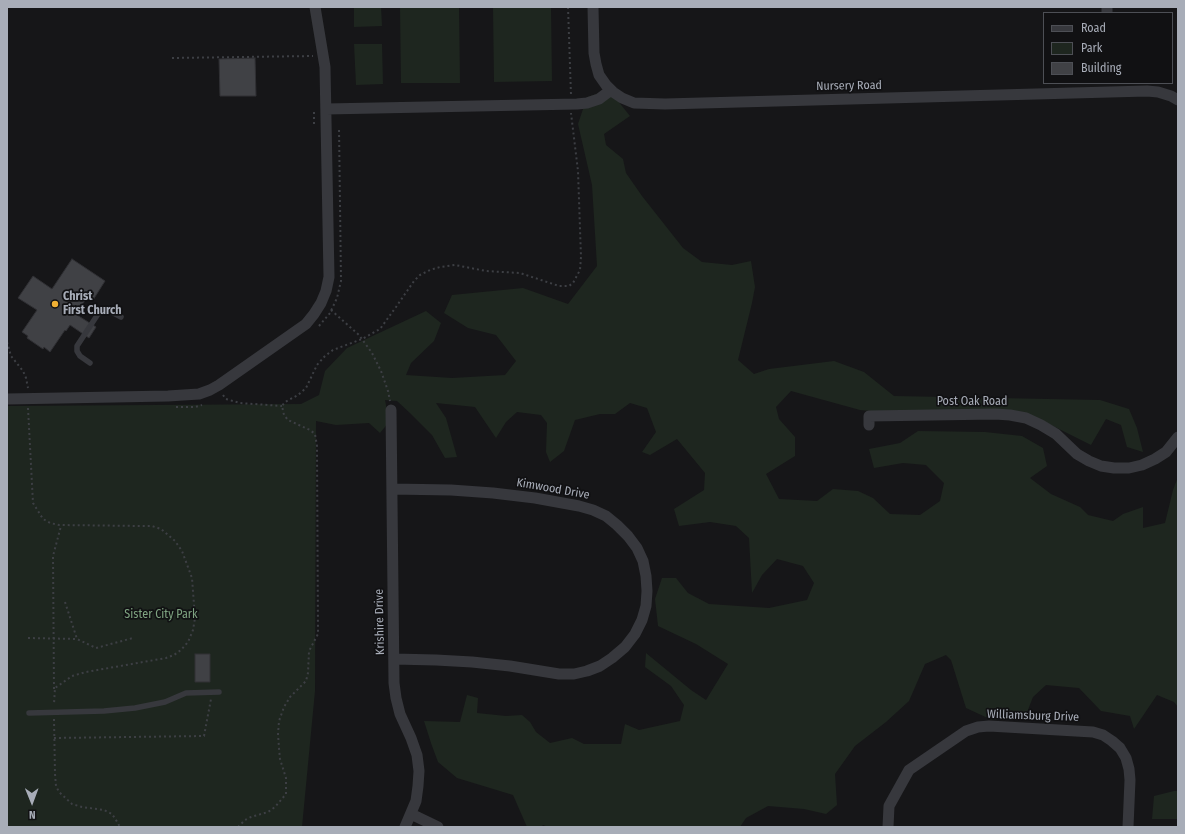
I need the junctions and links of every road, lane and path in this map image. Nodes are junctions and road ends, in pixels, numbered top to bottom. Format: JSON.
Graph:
{"nodes":[{"id":1,"x":315,"y":7,"type":"edge"},
{"id":2,"x":568,"y":7,"type":"edge"},
{"id":3,"x":593,"y":7,"type":"edge"},
{"id":4,"x":312,"y":51,"type":"dead end"},
{"id":5,"x":313,"y":56,"type":"junction"},
{"id":6,"x":172,"y":58,"type":"dead end"},
{"id":7,"x":313,"y":63,"type":"dead end"},
{"id":8,"x":1106,"y":88,"type":"edge"},
{"id":9,"x":611,"y":90,"type":"junction"},
{"id":10,"x":1178,"y":100,"type":"edge"},
{"id":11,"x":571,"y":104,"type":"junction"},
{"id":12,"x":314,"y":108,"type":"dead end"},
{"id":13,"x":326,"y":109,"type":"junction"},
{"id":14,"x":314,"y":127,"type":"dead end"},
{"id":15,"x":339,"y":127,"type":"dead end"},
{"id":16,"x":331,"y":310,"type":"junction"},
{"id":17,"x":121,"y":317,"type":"dead end"},
{"id":18,"x":317,"y":328,"type":"dead end"},
{"id":19,"x":362,"y":339,"type":"junction"},
{"id":20,"x":7,"y":342,"type":"edge"},
{"id":21,"x":90,"y":363,"type":"dead end"},
{"id":22,"x":221,"y":397,"type":"dead end"},
{"id":23,"x":28,"y":398,"type":"junction"},
{"id":24,"x":7,"y":399,"type":"edge"},
{"id":25,"x":202,"y":405,"type":"dead end"},
{"id":26,"x":282,"y":406,"type":"junction"},
{"id":27,"x":172,"y":407,"type":"dead end"},
{"id":28,"x":391,"y":410,"type":"joint"},
{"id":29,"x":869,"y":425,"type":"dead end"},
{"id":30,"x":1178,"y":438,"type":"edge"},
{"id":31,"x":392,"y":489,"type":"junction"},
{"id":32,"x":61,"y":526,"type":"junction"},
{"id":33,"x":65,"y":602,"type":"dead end"},
{"id":34,"x":28,"y":638,"type":"dead end"},
{"id":35,"x":54,"y":638,"type":"junction"},
{"id":36,"x":133,"y":638,"type":"dead end"},
{"id":37,"x":77,"y":639,"type":"junction"},
{"id":38,"x":394,"y":659,"type":"junction"},
{"id":39,"x":54,"y":692,"type":"junction"},
{"id":40,"x":212,"y":692,"type":"junction"},
{"id":41,"x":219,"y":692,"type":"dead end"},
{"id":42,"x":29,"y":713,"type":"dead end"},
{"id":43,"x":54,"y":713,"type":"junction"},
{"id":44,"x":54,"y":738,"type":"junction"},
{"id":45,"x":411,"y":814,"type":"junction"},
{"id":46,"x":120,"y":827,"type":"edge"},
{"id":47,"x":238,"y":827,"type":"edge"},
{"id":48,"x":405,"y":827,"type":"edge"},
{"id":49,"x":438,"y":827,"type":"edge"},
{"id":50,"x":888,"y":827,"type":"edge"},
{"id":51,"x":1128,"y":827,"type":"edge"}],
"edges":[{"from":1,"to":13,"type":"street"},
{"from":2,"to":11,"type":"path"},
{"from":3,"to":9,"type":"street","name":"Nursery Road"},
{"from":4,"to":5,"type":"path"},
{"from":5,"to":6,"type":"path"},
{"from":5,"to":7,"type":"path"},
{"from":8,"to":9,"type":"street","name":"Nursery Road"},
{"from":8,"to":10,"type":"street","name":"Nursery Road"},
{"from":9,"to":11,"type":"street"},
{"from":11,"to":13,"type":"street"},
{"from":11,"to":19,"type":"path"},
{"from":12,"to":14,"type":"path"},
{"from":13,"to":23,"type":"street"},
{"from":15,"to":16,"type":"path"},
{"from":16,"to":18,"type":"path"},
{"from":16,"to":19,"type":"path"},
{"from":17,"to":21,"type":"lane"},
{"from":19,"to":26,"type":"path"},
{"from":19,"to":28,"type":"path"},
{"from":20,"to":23,"type":"path"},
{"from":22,"to":26,"type":"path"},
{"from":23,"to":24,"type":"street"},
{"from":23,"to":32,"type":"path"},
{"from":25,"to":27,"type":"path"},
{"from":26,"to":47,"type":"path"},
{"from":28,"to":31,"type":"street","name":"Krishire Drive"},
{"from":29,"to":30,"type":"street","name":"Post Oak Road"},
{"from":31,"to":38,"type":"street","name":"Krishire Drive"},
{"from":31,"to":38,"type":"street","name":"Kimwood Drive"},
{"from":32,"to":35,"type":"path"},
{"from":32,"to":39,"type":"path"},
{"from":33,"to":37,"type":"path"},
{"from":34,"to":35,"type":"path"},
{"from":35,"to":37,"type":"path"},
{"from":35,"to":39,"type":"path"},
{"from":36,"to":37,"type":"path"},
{"from":38,"to":45,"type":"street","name":"Krishire Drive"},
{"from":39,"to":43,"type":"path"},
{"from":40,"to":41,"type":"lane"},
{"from":40,"to":43,"type":"lane"},
{"from":40,"to":44,"type":"path"},
{"from":42,"to":43,"type":"lane"},
{"from":43,"to":44,"type":"path"},
{"from":44,"to":46,"type":"path"},
{"from":45,"to":48,"type":"street","name":"Krishire Drive"},
{"from":45,"to":49,"type":"street"},
{"from":50,"to":51,"type":"street","name":"Williamsburg Drive"}]}
